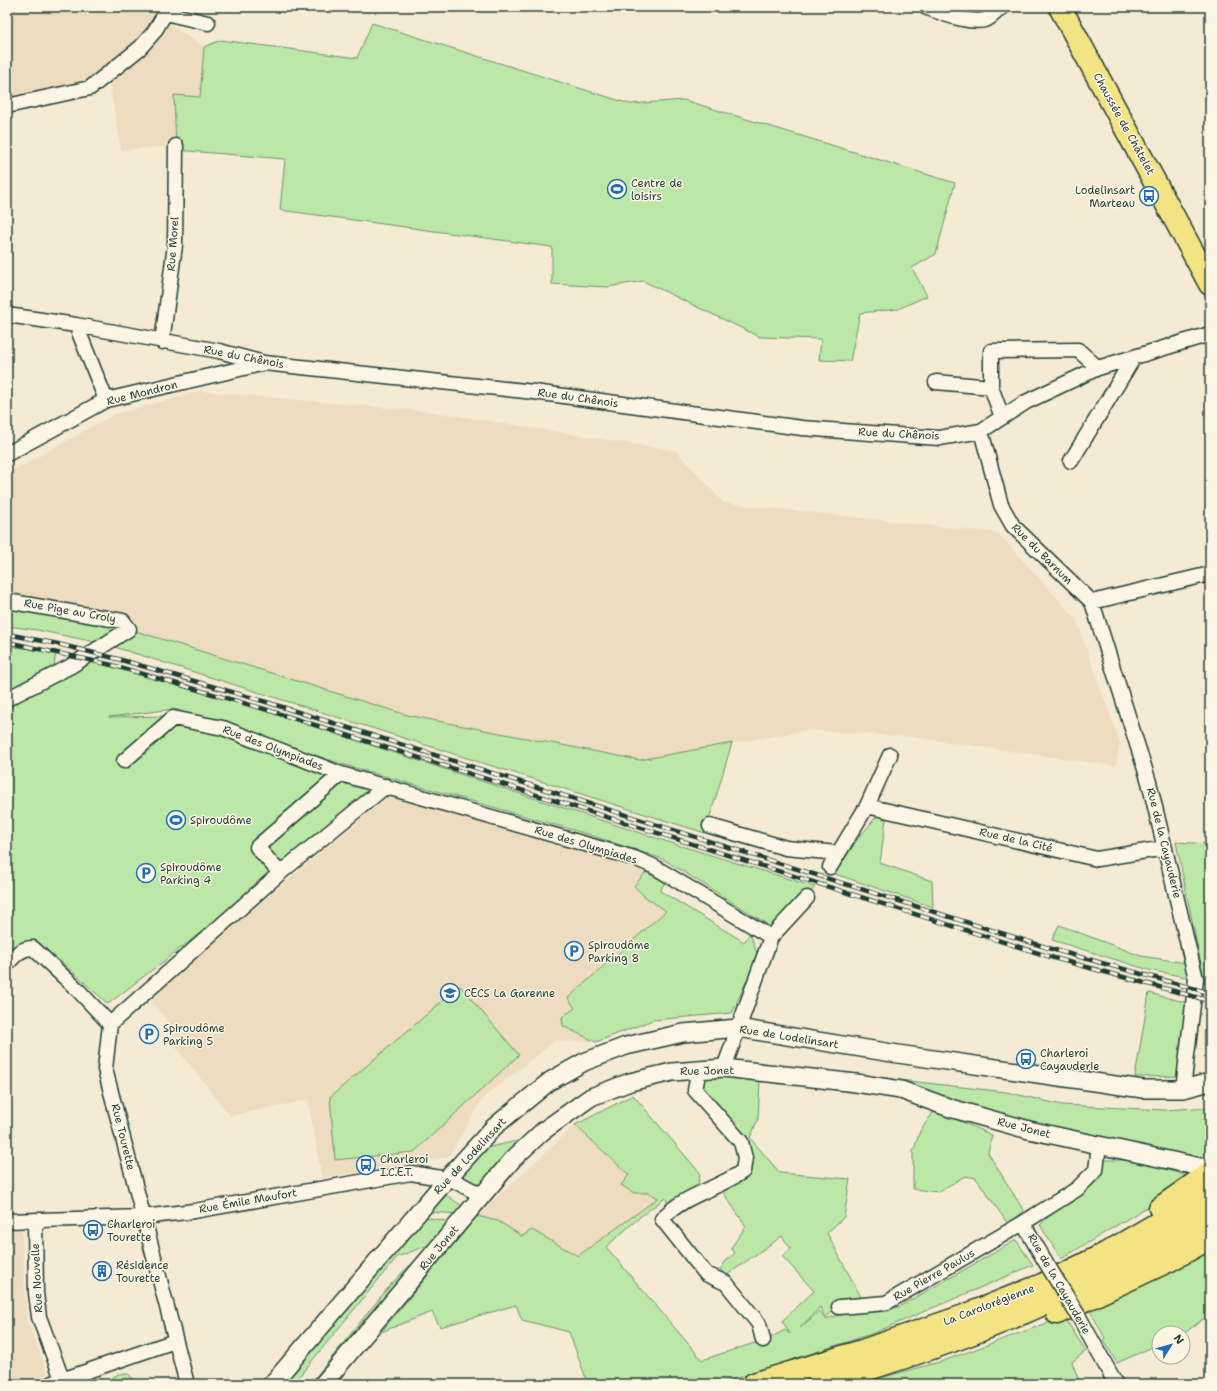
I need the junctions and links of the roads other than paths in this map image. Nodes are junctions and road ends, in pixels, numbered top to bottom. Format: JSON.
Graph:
{"nodes":[{"id":1,"x":925,"y":7,"type":"edge"},
{"id":2,"x":1004,"y":7,"type":"edge"},
{"id":3,"x":1060,"y":7,"type":"edge"},
{"id":4,"x":167,"y":10,"type":"edge"},
{"id":5,"x":208,"y":23,"type":"dead end"},
{"id":6,"x":7,"y":106,"type":"edge"},
{"id":7,"x":176,"y":146,"type":"dead end"},
{"id":8,"x":1205,"y":264,"type":"edge"},
{"id":9,"x":1210,"y":284,"type":"edge"},
{"id":10,"x":7,"y":315,"type":"edge"},
{"id":11,"x":76,"y":325,"type":"junction"},
{"id":12,"x":1210,"y":334,"type":"edge"},
{"id":13,"x":162,"y":342,"type":"junction"},
{"id":14,"x":1134,"y":357,"type":"junction"},
{"id":15,"x":264,"y":363,"type":"junction"},
{"id":16,"x":1098,"y":368,"type":"junction"},
{"id":17,"x":936,"y":382,"type":"dead end"},
{"id":18,"x":991,"y":387,"type":"junction"},
{"id":19,"x":106,"y":400,"type":"junction"},
{"id":20,"x":1002,"y":417,"type":"junction"},
{"id":21,"x":981,"y":431,"type":"junction"},
{"id":22,"x":7,"y":454,"type":"edge"},
{"id":23,"x":1071,"y":461,"type":"dead end"},
{"id":24,"x":1210,"y":574,"type":"edge"},
{"id":25,"x":7,"y":601,"type":"edge"},
{"id":26,"x":1092,"y":602,"type":"junction"},
{"id":27,"x":7,"y":699,"type":"edge"},
{"id":28,"x":890,"y":755,"type":"dead end"},
{"id":29,"x":124,"y":761,"type":"dead end"},
{"id":30,"x":341,"y":774,"type":"junction"},
{"id":31,"x":386,"y":786,"type":"junction"},
{"id":32,"x":867,"y":806,"type":"junction"},
{"id":33,"x":710,"y":826,"type":"dead end"},
{"id":34,"x":1166,"y":848,"type":"junction"},
{"id":35,"x":837,"y":853,"type":"junction"},
{"id":36,"x":830,"y":867,"type":"dead end"},
{"id":37,"x":280,"y":873,"type":"junction"},
{"id":38,"x":808,"y":898,"type":"dead end"},
{"id":39,"x":771,"y":937,"type":"junction"},
{"id":40,"x":7,"y":964,"type":"edge"},
{"id":41,"x":110,"y":1024,"type":"junction"},
{"id":42,"x":738,"y":1028,"type":"junction"},
{"id":43,"x":699,"y":1068,"type":"junction"},
{"id":44,"x":724,"y":1068,"type":"junction"},
{"id":45,"x":1210,"y":1082,"type":"edge"},
{"id":46,"x":1183,"y":1089,"type":"junction"},
{"id":47,"x":1099,"y":1145,"type":"junction"},
{"id":48,"x":1210,"y":1169,"type":"edge"},
{"id":49,"x":1210,"y":1174,"type":"edge"},
{"id":50,"x":447,"y":1179,"type":"junction"},
{"id":51,"x":1210,"y":1194,"type":"edge"},
{"id":52,"x":483,"y":1196,"type":"junction"},
{"id":53,"x":1210,"y":1216,"type":"edge"},
{"id":54,"x":143,"y":1217,"type":"junction"},
{"id":55,"x":36,"y":1220,"type":"junction"},
{"id":56,"x":7,"y":1221,"type":"edge"},
{"id":57,"x":1023,"y":1223,"type":"junction"},
{"id":58,"x":1210,"y":1238,"type":"edge"},
{"id":59,"x":1105,"y":1254,"type":"junction"},
{"id":60,"x":839,"y":1307,"type":"dead end"},
{"id":61,"x":970,"y":1334,"type":"junction"},
{"id":62,"x":763,"y":1340,"type":"dead end"},
{"id":63,"x":175,"y":1341,"type":"junction"},
{"id":64,"x":56,"y":1382,"type":"edge"},
{"id":65,"x":187,"y":1384,"type":"edge"},
{"id":66,"x":272,"y":1384,"type":"edge"},
{"id":67,"x":324,"y":1384,"type":"edge"},
{"id":68,"x":754,"y":1384,"type":"edge"},
{"id":69,"x":820,"y":1384,"type":"edge"},
{"id":70,"x":1116,"y":1384,"type":"edge"}],
"edges":[{"from":1,"to":2,"type":"street"},
{"from":3,"to":8,"type":"main road","name":"Chaussée de Châtelet"},
{"from":4,"to":5,"type":"street"},
{"from":4,"to":6,"type":"street"},
{"from":7,"to":13,"type":"street","name":"Rue Morel"},
{"from":8,"to":9,"type":"main road","name":"Chaussée de Châtelet"},
{"from":10,"to":11,"type":"street","name":"Rue du Chênois"},
{"from":11,"to":13,"type":"street","name":"Rue du Chênois"},
{"from":11,"to":19,"type":"street"},
{"from":12,"to":14,"type":"street","name":"Rue du Chênois"},
{"from":13,"to":15,"type":"street","name":"Rue du Chênois"},
{"from":14,"to":16,"type":"street","name":"Rue du Chênois"},
{"from":14,"to":23,"type":"street"},
{"from":15,"to":19,"type":"street","name":"Rue Mondron"},
{"from":15,"to":21,"type":"street","name":"Rue du Chênois"},
{"from":16,"to":18,"type":"street"},
{"from":16,"to":20,"type":"street","name":"Rue du Chênois"},
{"from":17,"to":18,"type":"street"},
{"from":18,"to":20,"type":"street"},
{"from":19,"to":22,"type":"street","name":"Rue Mondron"},
{"from":20,"to":21,"type":"street","name":"Rue du Chênois"},
{"from":21,"to":26,"type":"street","name":"Rue du Barnum"},
{"from":24,"to":26,"type":"street"},
{"from":25,"to":27,"type":"street","name":"Rue Pige au Croly"},
{"from":26,"to":34,"type":"street","name":"Rue de la Cayauderie"},
{"from":28,"to":32,"type":"street"},
{"from":29,"to":30,"type":"street","name":"Rue des Olympiades"},
{"from":30,"to":31,"type":"street","name":"Rue des Olympiades"},
{"from":30,"to":37,"type":"street","name":"Rue des Olympiades"},
{"from":31,"to":37,"type":"street"},
{"from":31,"to":39,"type":"street","name":"Rue des Olympiades"},
{"from":32,"to":34,"type":"street","name":"Rue de la Cité"},
{"from":32,"to":35,"type":"street"},
{"from":33,"to":35,"type":"street"},
{"from":34,"to":46,"type":"street","name":"Rue de la Cayauderie"},
{"from":35,"to":36,"type":"street"},
{"from":37,"to":41,"type":"street"},
{"from":38,"to":39,"type":"street"},
{"from":39,"to":42,"type":"street"},
{"from":40,"to":41,"type":"street"},
{"from":41,"to":54,"type":"street","name":"Rue Tourette"},
{"from":42,"to":44,"type":"street"},
{"from":42,"to":46,"type":"street","name":"Rue de Lodelinsart"},
{"from":42,"to":50,"type":"street","name":"Rue de Lodelinsart"},
{"from":43,"to":44,"type":"street","name":"Rue Jonet"},
{"from":43,"to":52,"type":"street","name":"Rue Jonet"},
{"from":43,"to":62,"type":"street"},
{"from":44,"to":47,"type":"street","name":"Rue Jonet"},
{"from":45,"to":46,"type":"street","name":"Rue de Lodelinsart"},
{"from":47,"to":48,"type":"street","name":"Rue Jonet"},
{"from":47,"to":57,"type":"street","name":"Rue de la Cayauderie"},
{"from":49,"to":59,"type":"main road"},
{"from":50,"to":52,"type":"street","name":"Rue Émile Maufort"},
{"from":50,"to":54,"type":"street","name":"Rue Émile Maufort"},
{"from":50,"to":66,"type":"street","name":"Rue de Lodelinsart"},
{"from":51,"to":59,"type":"main road","name":"La Carolorégienne"},
{"from":52,"to":67,"type":"street","name":"Rue Jonet"},
{"from":53,"to":61,"type":"main road","name":"La Carolorégienne"},
{"from":54,"to":55,"type":"street","name":"Rue Émile Maufort"},
{"from":54,"to":63,"type":"street","name":"Rue Tourette"},
{"from":55,"to":56,"type":"street","name":"Rue Émile Maufort"},
{"from":55,"to":64,"type":"street","name":"Rue Nouvelle"},
{"from":57,"to":60,"type":"street","name":"Rue Pierre Paulus"},
{"from":57,"to":70,"type":"street","name":"Rue de la Cayauderie","bridge":true},
{"from":58,"to":61,"type":"main road"},
{"from":59,"to":68,"type":"main road","name":"La Carolorégienne"},
{"from":61,"to":69,"type":"main road","name":"La Carolorégienne"},
{"from":63,"to":64,"type":"street"},
{"from":63,"to":65,"type":"street","name":"Rue Tourette"}]}
